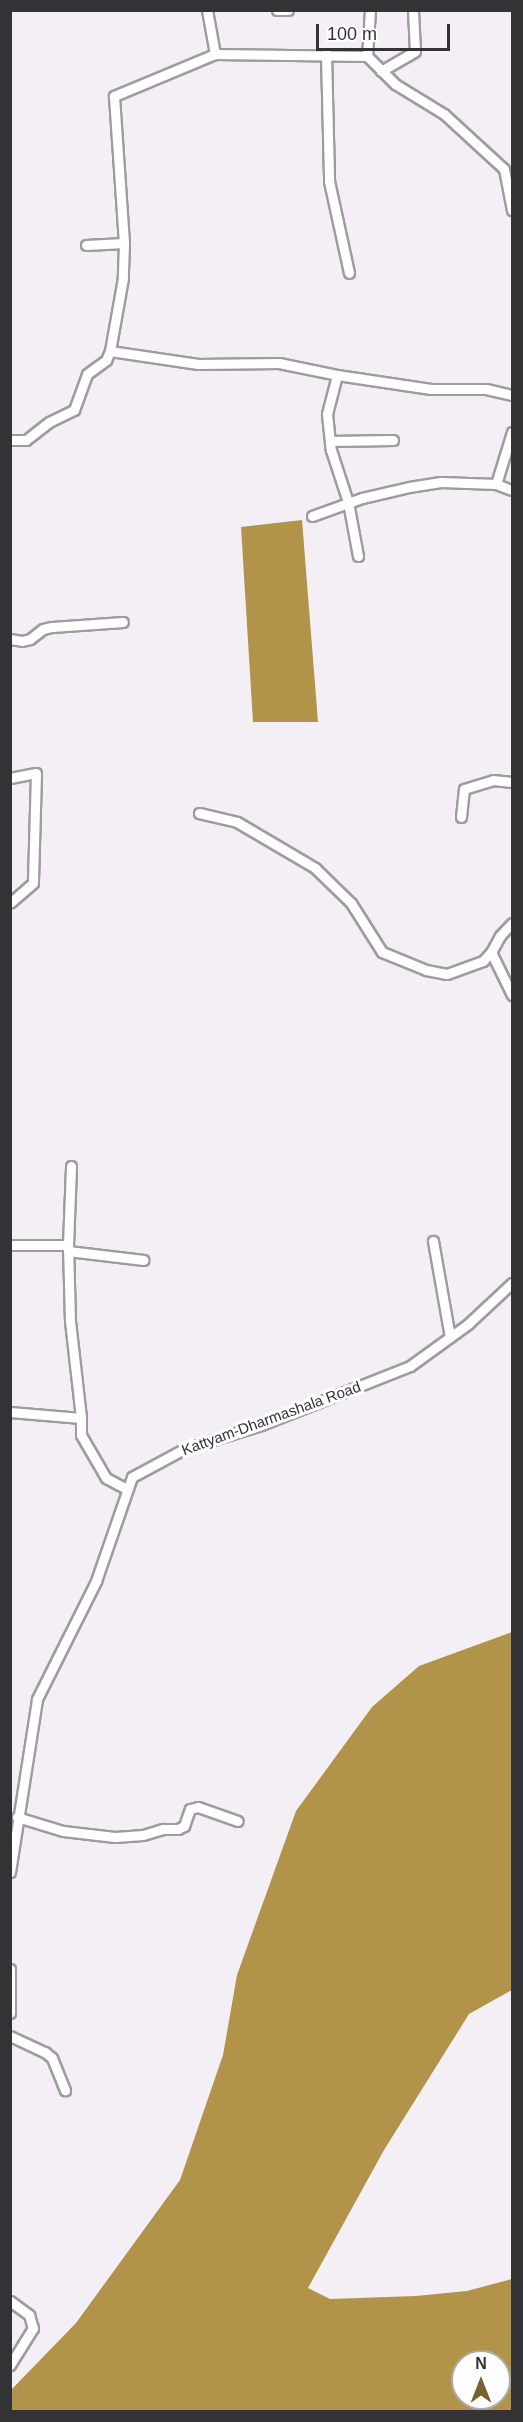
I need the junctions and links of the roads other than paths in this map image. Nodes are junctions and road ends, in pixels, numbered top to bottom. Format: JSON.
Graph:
{"nodes":[{"id":1,"x":207,"y":10,"type":"edge"},
{"id":2,"x":277,"y":10,"type":"edge"},
{"id":3,"x":288,"y":10,"type":"edge"},
{"id":4,"x":370,"y":10,"type":"edge"},
{"id":5,"x":413,"y":10,"type":"edge"},
{"id":6,"x":215,"y":54,"type":"junction"},
{"id":7,"x":326,"y":54,"type":"junction"},
{"id":8,"x":367,"y":56,"type":"junction"},
{"id":9,"x":381,"y":71,"type":"junction"},
{"id":10,"x":513,"y":210,"type":"edge"},
{"id":11,"x":124,"y":243,"type":"junction"},
{"id":12,"x":86,"y":245,"type":"dead end"},
{"id":13,"x":349,"y":273,"type":"dead end"},
{"id":14,"x":110,"y":351,"type":"junction"},
{"id":15,"x":337,"y":375,"type":"junction"},
{"id":16,"x":513,"y":395,"type":"edge"},
{"id":17,"x":513,"y":432,"type":"edge"},
{"id":18,"x":10,"y":440,"type":"edge"},
{"id":19,"x":393,"y":440,"type":"dead end"},
{"id":20,"x":330,"y":441,"type":"junction"},
{"id":21,"x":496,"y":484,"type":"junction"},
{"id":22,"x":513,"y":490,"type":"edge"},
{"id":23,"x":348,"y":502,"type":"junction"},
{"id":24,"x":312,"y":516,"type":"dead end"},
{"id":25,"x":358,"y":556,"type":"dead end"},
{"id":26,"x":123,"y":622,"type":"dead end"},
{"id":27,"x":10,"y":639,"type":"edge"},
{"id":28,"x":10,"y":778,"type":"edge"},
{"id":29,"x":513,"y":782,"type":"edge"},
{"id":30,"x":199,"y":813,"type":"dead end"},
{"id":31,"x":461,"y":817,"type":"dead end"},
{"id":32,"x":10,"y":903,"type":"edge"},
{"id":33,"x":513,"y":923,"type":"edge"},
{"id":34,"x":491,"y":952,"type":"junction"},
{"id":35,"x":513,"y":995,"type":"edge"},
{"id":36,"x":71,"y":1166,"type":"dead end"},
{"id":37,"x":433,"y":1241,"type":"dead end"},
{"id":38,"x":10,"y":1245,"type":"edge"},
{"id":39,"x":68,"y":1248,"type":"junction"},
{"id":40,"x":143,"y":1260,"type":"dead end"},
{"id":41,"x":513,"y":1283,"type":"edge"},
{"id":42,"x":450,"y":1336,"type":"junction"},
{"id":43,"x":10,"y":1412,"type":"edge"},
{"id":44,"x":81,"y":1418,"type":"junction"},
{"id":45,"x":128,"y":1489,"type":"junction"},
{"id":46,"x":17,"y":1817,"type":"junction"},
{"id":47,"x":238,"y":1821,"type":"dead end"},
{"id":48,"x":10,"y":1872,"type":"edge"},
{"id":49,"x":11,"y":1972,"type":"edge"},
{"id":50,"x":10,"y":2013,"type":"edge"},
{"id":51,"x":10,"y":2036,"type":"edge"},
{"id":52,"x":65,"y":2091,"type":"dead end"},
{"id":53,"x":10,"y":2301,"type":"edge"},
{"id":54,"x":10,"y":2365,"type":"edge"}],
"edges":[{"from":1,"to":6,"type":"street"},
{"from":2,"to":3,"type":"street"},
{"from":4,"to":8,"type":"street"},
{"from":5,"to":9,"type":"street"},
{"from":6,"to":7,"type":"street"},
{"from":6,"to":11,"type":"street"},
{"from":7,"to":8,"type":"street"},
{"from":7,"to":13,"type":"street"},
{"from":8,"to":9,"type":"street"},
{"from":9,"to":10,"type":"street"},
{"from":11,"to":12,"type":"street"},
{"from":11,"to":14,"type":"street"},
{"from":14,"to":15,"type":"street"},
{"from":14,"to":18,"type":"street"},
{"from":15,"to":16,"type":"street"},
{"from":15,"to":20,"type":"street"},
{"from":17,"to":21,"type":"street"},
{"from":19,"to":20,"type":"street"},
{"from":20,"to":23,"type":"street"},
{"from":21,"to":22,"type":"street"},
{"from":21,"to":23,"type":"street"},
{"from":23,"to":24,"type":"street"},
{"from":23,"to":25,"type":"street"},
{"from":26,"to":27,"type":"street"},
{"from":28,"to":32,"type":"street"},
{"from":29,"to":31,"type":"street"},
{"from":30,"to":34,"type":"street"},
{"from":33,"to":34,"type":"street"},
{"from":34,"to":35,"type":"street"},
{"from":36,"to":39,"type":"street"},
{"from":37,"to":42,"type":"street"},
{"from":38,"to":39,"type":"street"},
{"from":39,"to":40,"type":"street"},
{"from":39,"to":44,"type":"street"},
{"from":41,"to":42,"type":"street","name":"Kattyam-Dharmashala Road"},
{"from":42,"to":45,"type":"street","name":"Kattyam-Dharmashala Road"},
{"from":43,"to":44,"type":"street"},
{"from":44,"to":45,"type":"street"},
{"from":45,"to":46,"type":"street","name":"Kattyam-Dharmashala Road"},
{"from":46,"to":47,"type":"street"},
{"from":46,"to":48,"type":"street","name":"Kattyam-Dharmashala Road"},
{"from":49,"to":50,"type":"street"},
{"from":51,"to":52,"type":"street"},
{"from":53,"to":54,"type":"street"}]}
